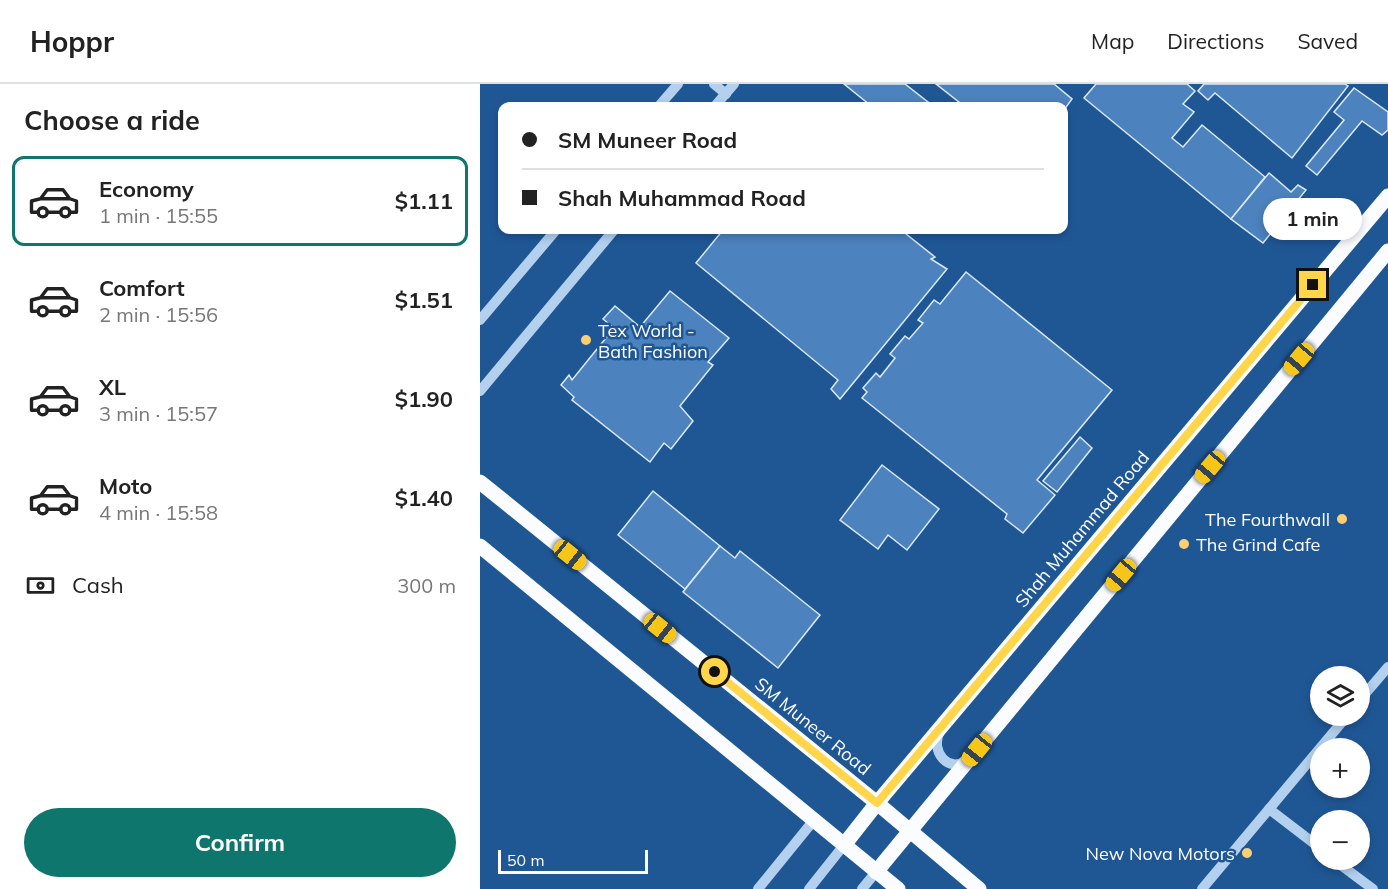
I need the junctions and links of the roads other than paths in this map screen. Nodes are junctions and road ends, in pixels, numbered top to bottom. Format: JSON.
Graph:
{"nodes":[{"id":1,"x":678,"y":84,"type":"edge"},
{"id":2,"x":714,"y":84,"type":"edge"},
{"id":3,"x":734,"y":84,"type":"edge"},
{"id":4,"x":726,"y":94,"type":"junction"},
{"id":5,"x":662,"y":102,"type":"edge"},
{"id":6,"x":719,"y":102,"type":"edge"},
{"id":7,"x":1388,"y":196,"type":"edge"},
{"id":8,"x":553,"y":234,"type":"edge"},
{"id":9,"x":611,"y":234,"type":"edge"},
{"id":10,"x":1388,"y":251,"type":"edge"},
{"id":11,"x":480,"y":320,"type":"edge"},
{"id":12,"x":480,"y":391,"type":"edge"},
{"id":13,"x":480,"y":482,"type":"edge"},
{"id":14,"x":480,"y":546,"type":"edge"},
{"id":15,"x":1386,"y":673,"type":"edge"},
{"id":16,"x":1370,"y":690,"type":"edge"},
{"id":17,"x":1339,"y":726,"type":"edge"},
{"id":18,"x":942,"y":727,"type":"junction"},
{"id":19,"x":977,"y":750,"type":"junction"},
{"id":20,"x":877,"y":803,"type":"junction"},
{"id":21,"x":1269,"y":809,"type":"junction"},
{"id":22,"x":814,"y":820,"type":"junction"},
{"id":23,"x":910,"y":831,"type":"junction"},
{"id":24,"x":1310,"y":840,"type":"edge"},
{"id":25,"x":844,"y":845,"type":"junction"},
{"id":26,"x":1347,"y":870,"type":"edge"},
{"id":27,"x":876,"y":872,"type":"junction"},
{"id":28,"x":758,"y":889,"type":"edge"},
{"id":29,"x":808,"y":889,"type":"edge"},
{"id":30,"x":862,"y":889,"type":"edge"},
{"id":31,"x":898,"y":889,"type":"edge"},
{"id":32,"x":979,"y":889,"type":"edge"},
{"id":33,"x":1202,"y":889,"type":"edge"},
{"id":34,"x":1373,"y":889,"type":"edge"}],
"edges":[{"from":1,"to":5,"type":"street"},
{"from":2,"to":4,"type":"street"},
{"from":3,"to":4,"type":"street"},
{"from":4,"to":6,"type":"street"},
{"from":7,"to":18,"type":"main road","name":"Shah Muhammad Road"},
{"from":8,"to":11,"type":"street"},
{"from":9,"to":12,"type":"street"},
{"from":10,"to":19,"type":"main road"},
{"from":13,"to":20,"type":"main road","name":"SM Muneer Road"},
{"from":14,"to":22,"type":"main road"},
{"from":15,"to":16,"type":"street"},
{"from":17,"to":21,"type":"street"},
{"from":18,"to":19,"type":"street"},
{"from":18,"to":20,"type":"main road","name":"Shah Muhammad Road"},
{"from":19,"to":23,"type":"main road"},
{"from":20,"to":23,"type":"main road","name":"SM Muneer Road"},
{"from":20,"to":25,"type":"main road","name":"Shah Muhammad Road"},
{"from":21,"to":24,"type":"street"},
{"from":21,"to":33,"type":"street"},
{"from":22,"to":25,"type":"main road"},
{"from":22,"to":28,"type":"street"},
{"from":23,"to":27,"type":"main road"},
{"from":23,"to":32,"type":"main road","name":"SM Muneer Road"},
{"from":25,"to":27,"type":"main road"},
{"from":25,"to":29,"type":"street","name":"Shah Muhammad Road"},
{"from":26,"to":34,"type":"street"},
{"from":27,"to":30,"type":"street"},
{"from":27,"to":31,"type":"main road"}]}
